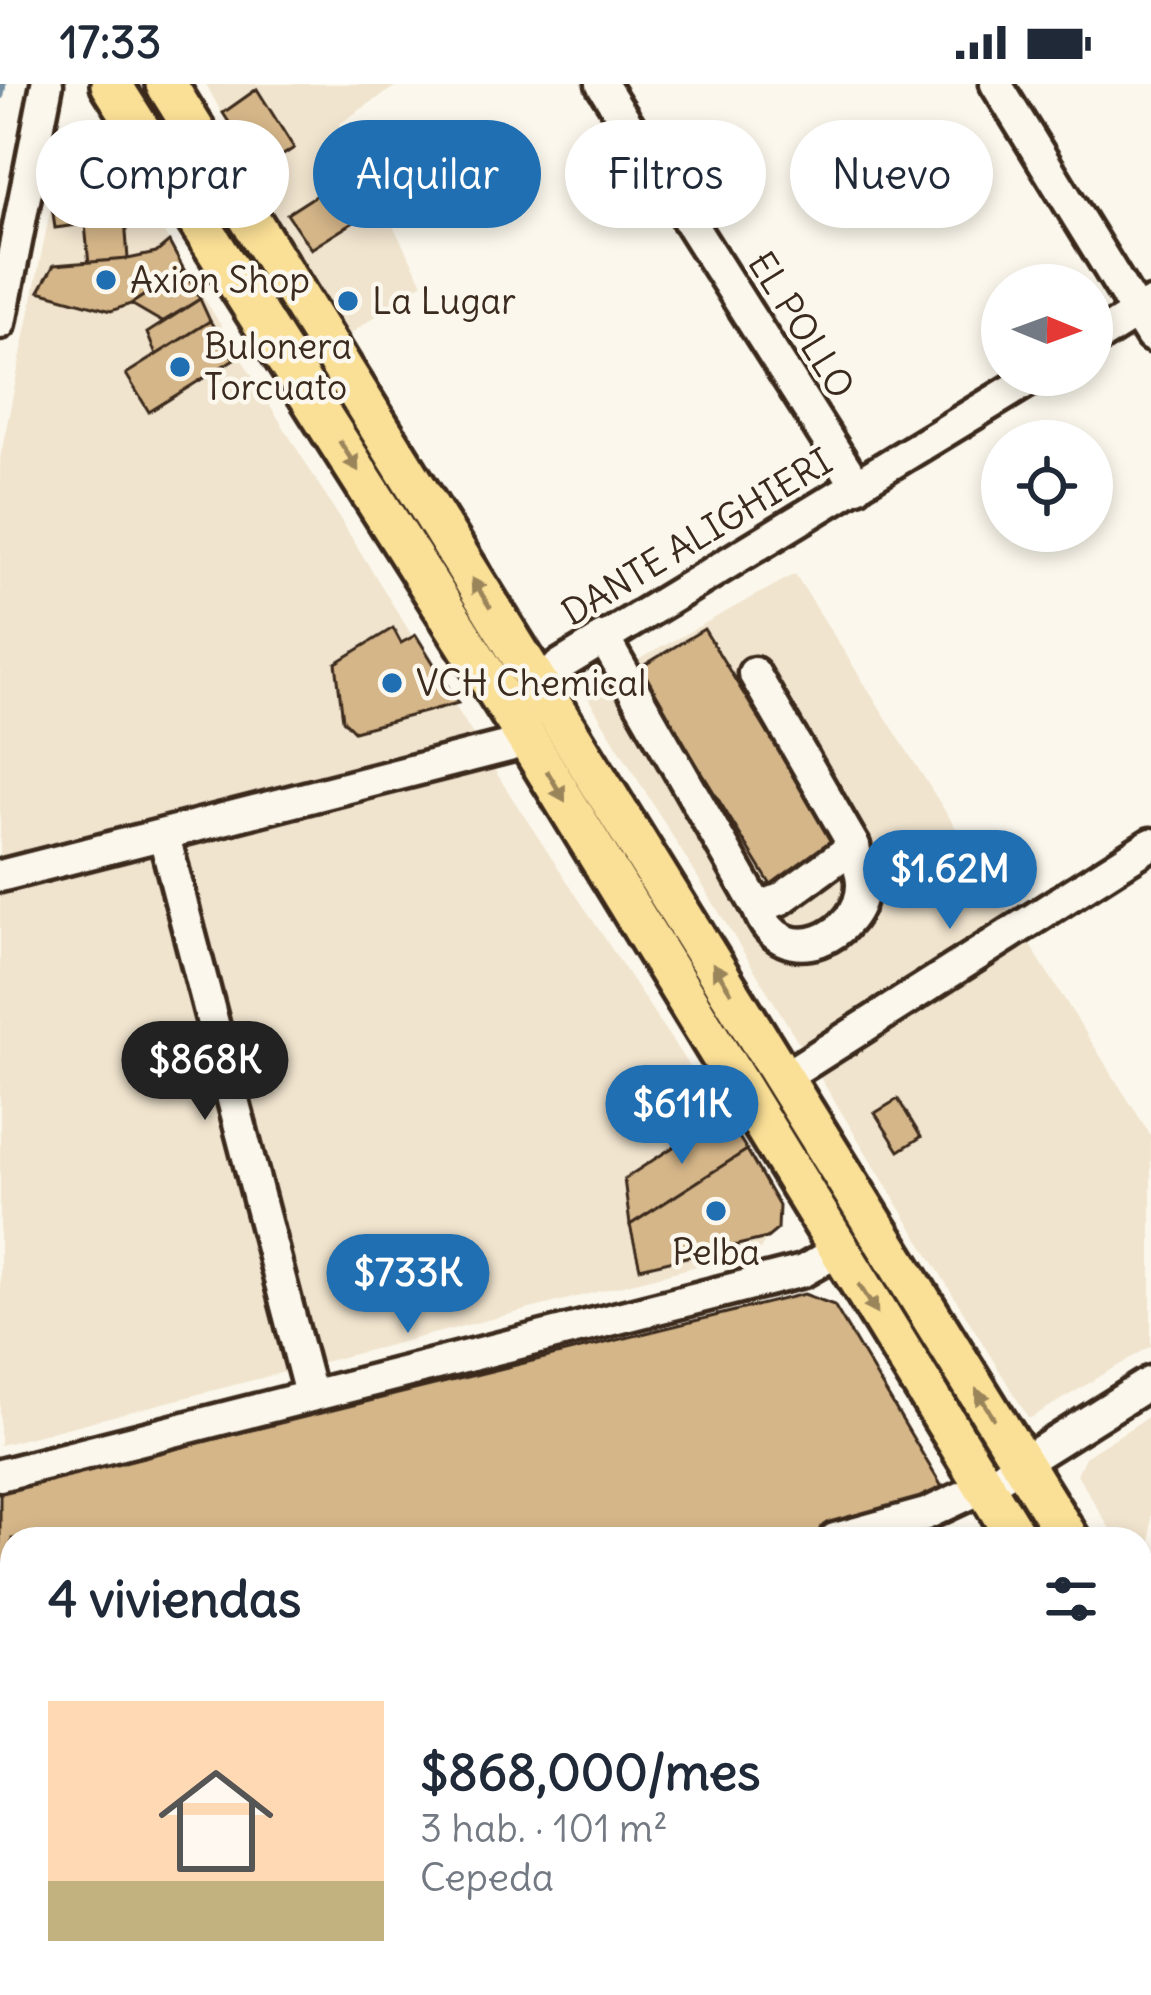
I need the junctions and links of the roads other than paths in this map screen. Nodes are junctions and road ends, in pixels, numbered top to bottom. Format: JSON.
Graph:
{"nodes":[{"id":1,"x":47,"y":84,"type":"edge"},
{"id":2,"x":111,"y":84,"type":"edge"},
{"id":3,"x":166,"y":84,"type":"edge"},
{"id":4,"x":602,"y":84,"type":"edge"},
{"id":5,"x":996,"y":84,"type":"edge"},
{"id":6,"x":1146,"y":318,"type":"edge"},
{"id":7,"x":0,"y":322,"type":"edge"},
{"id":8,"x":1113,"y":332,"type":"edge"},
{"id":9,"x":1002,"y":396,"type":"edge"},
{"id":10,"x":857,"y":486,"type":"junction"},
{"id":11,"x":602,"y":637,"type":"junction"},
{"id":12,"x":754,"y":673,"type":"dead end"},
{"id":13,"x":541,"y":693,"type":"junction"},
{"id":14,"x":522,"y":731,"type":"junction"},
{"id":15,"x":164,"y":836,"type":"junction"},
{"id":16,"x":1151,"y":844,"type":"edge"},
{"id":17,"x":854,"y":846,"type":"junction"},
{"id":18,"x":0,"y":876,"type":"edge"},
{"id":19,"x":758,"y":908,"type":"junction"},
{"id":20,"x":785,"y":1076,"type":"junction"},
{"id":21,"x":838,"y":1251,"type":"junction"},
{"id":22,"x":1151,"y":1382,"type":"edge"},
{"id":23,"x":310,"y":1394,"type":"junction"},
{"id":24,"x":1022,"y":1463,"type":"junction"},
{"id":25,"x":0,"y":1474,"type":"edge"},
{"id":26,"x":984,"y":1486,"type":"junction"},
{"id":27,"x":879,"y":1527,"type":"edge"},
{"id":28,"x":1010,"y":1527,"type":"edge"},
{"id":29,"x":1062,"y":1527,"type":"edge"}],
"edges":[{"from":1,"to":7,"type":"street"},
{"from":2,"to":14,"type":"main road","one_way":true},
{"from":13,"to":3,"type":"main road","one_way":true},
{"from":4,"to":10,"type":"street","name":"EL POLLO"},
{"from":5,"to":6,"type":"street"},
{"from":6,"to":8,"type":"street"},
{"from":9,"to":10,"type":"street","name":"DANTE ALIGHIERI"},
{"from":10,"to":11,"type":"street","name":"DANTE ALIGHIERI"},
{"from":11,"to":13,"type":"street","name":"DANTE ALIGHIERI"},
{"from":11,"to":19,"type":"street"},
{"from":12,"to":17,"type":"street"},
{"from":13,"to":14,"type":"street","name":"DANTE ALIGHIERI"},
{"from":20,"to":13,"type":"main road","one_way":true},
{"from":14,"to":15,"type":"street"},
{"from":14,"to":21,"type":"main road","one_way":true},
{"from":15,"to":18,"type":"street"},
{"from":15,"to":23,"type":"street"},
{"from":16,"to":20,"type":"street"},
{"from":17,"to":19,"type":"street"},
{"from":17,"to":19,"type":"street"},
{"from":24,"to":20,"type":"main road","one_way":true},
{"from":21,"to":23,"type":"street"},
{"from":21,"to":26,"type":"main road","one_way":true},
{"from":22,"to":24,"type":"street"},
{"from":23,"to":25,"type":"street"},
{"from":24,"to":26,"type":"street"},
{"from":24,"to":29,"type":"main road"},
{"from":26,"to":27,"type":"street"},
{"from":26,"to":28,"type":"main road"}]}
